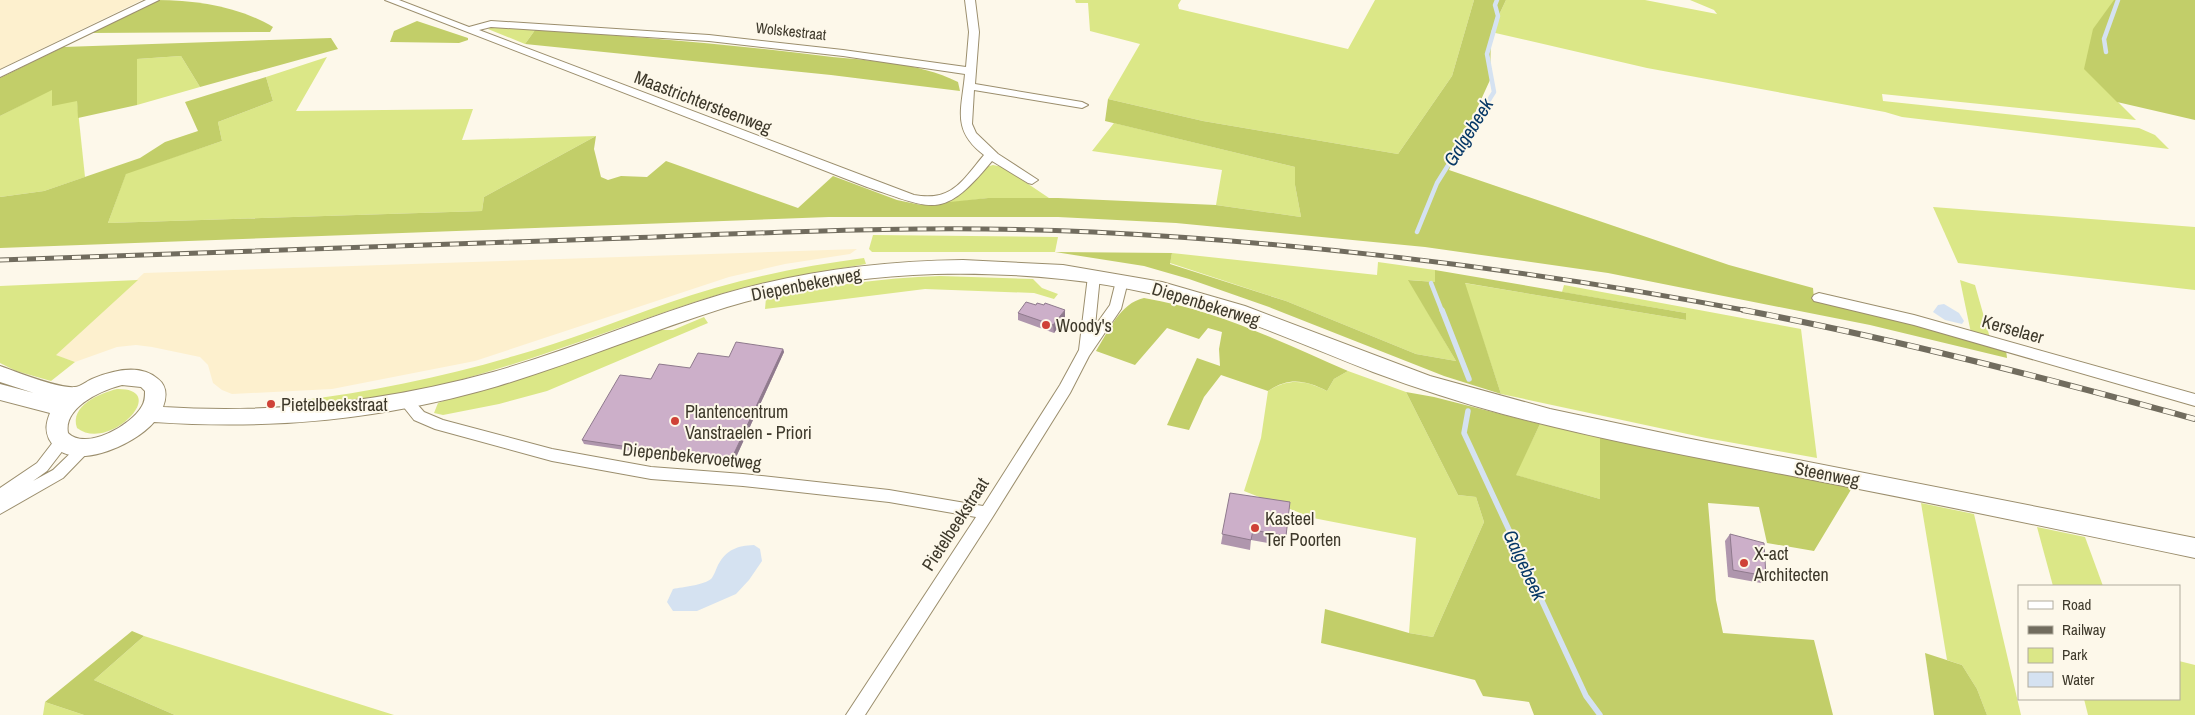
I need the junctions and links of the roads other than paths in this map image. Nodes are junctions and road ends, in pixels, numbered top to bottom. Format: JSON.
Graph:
{"nodes":[{"id":1,"x":154,"y":0,"type":"edge"},
{"id":2,"x":390,"y":0,"type":"edge"},
{"id":3,"x":970,"y":0,"type":"edge"},
{"id":4,"x":469,"y":30,"type":"junction"},
{"id":5,"x":970,"y":71,"type":"junction"},
{"id":6,"x":0,"y":74,"type":"edge"},
{"id":7,"x":968,"y":86,"type":"junction"},
{"id":8,"x":1082,"y":104,"type":"dead end"},
{"id":9,"x":992,"y":154,"type":"junction"},
{"id":10,"x":1032,"y":180,"type":"dead end"},
{"id":11,"x":1094,"y":276,"type":"junction"},
{"id":12,"x":1122,"y":281,"type":"junction"},
{"id":13,"x":1819,"y":298,"type":"dead end"},
{"id":14,"x":1084,"y":353,"type":"junction"},
{"id":15,"x":0,"y":374,"type":"edge"},
{"id":16,"x":0,"y":392,"type":"edge"},
{"id":17,"x":1461,"y":394,"type":"joint"},
{"id":18,"x":405,"y":400,"type":"junction"},
{"id":19,"x":2195,"y":400,"type":"edge"},
{"id":20,"x":71,"y":403,"type":"junction"},
{"id":21,"x":149,"y":414,"type":"junction"},
{"id":22,"x":62,"y":441,"type":"junction"},
{"id":23,"x":86,"y":447,"type":"junction"},
{"id":24,"x":0,"y":496,"type":"edge"},
{"id":25,"x":0,"y":508,"type":"edge"},
{"id":26,"x":987,"y":512,"type":"junction"},
{"id":27,"x":2195,"y":548,"type":"edge"},
{"id":28,"x":855,"y":715,"type":"edge"}],
"edges":[{"from":1,"to":6,"type":"street"},
{"from":2,"to":4,"type":"street","name":"Maastrichtersteenweg"},
{"from":3,"to":5,"type":"street"},
{"from":4,"to":5,"type":"street","name":"Wolskestraat"},
{"from":4,"to":9,"type":"street","name":"Maastrichtersteenweg"},
{"from":5,"to":7,"type":"street"},
{"from":7,"to":8,"type":"street"},
{"from":7,"to":9,"type":"street"},
{"from":9,"to":10,"type":"street"},
{"from":11,"to":12,"type":"main road","name":"Diepenbekerweg"},
{"from":11,"to":14,"type":"street","name":"Pietelbeekstraat"},
{"from":11,"to":18,"type":"main road","name":"Diepenbekerweg"},
{"from":12,"to":14,"type":"street","name":"Pietelbeekstraat"},
{"from":12,"to":17,"type":"main road","name":"Diepenbekerweg"},
{"from":13,"to":19,"type":"street","name":"Kerselaer"},
{"from":14,"to":26,"type":"street","name":"Pietelbeekstraat"},
{"from":15,"to":20,"type":"main road"},
{"from":16,"to":20,"type":"main road"},
{"from":17,"to":27,"type":"main road","name":"Steenweg"},
{"from":18,"to":21,"type":"main road","name":"Diepenbekerweg"},
{"from":18,"to":26,"type":"street","name":"Diepenbekervoetweg"},
{"from":20,"to":21,"type":"main road"},
{"from":20,"to":22,"type":"main road"},
{"from":21,"to":23,"type":"main road"},
{"from":22,"to":23,"type":"main road"},
{"from":22,"to":24,"type":"street"},
{"from":23,"to":25,"type":"street"},
{"from":26,"to":28,"type":"street","name":"Pietelbeekstraat"}]}
